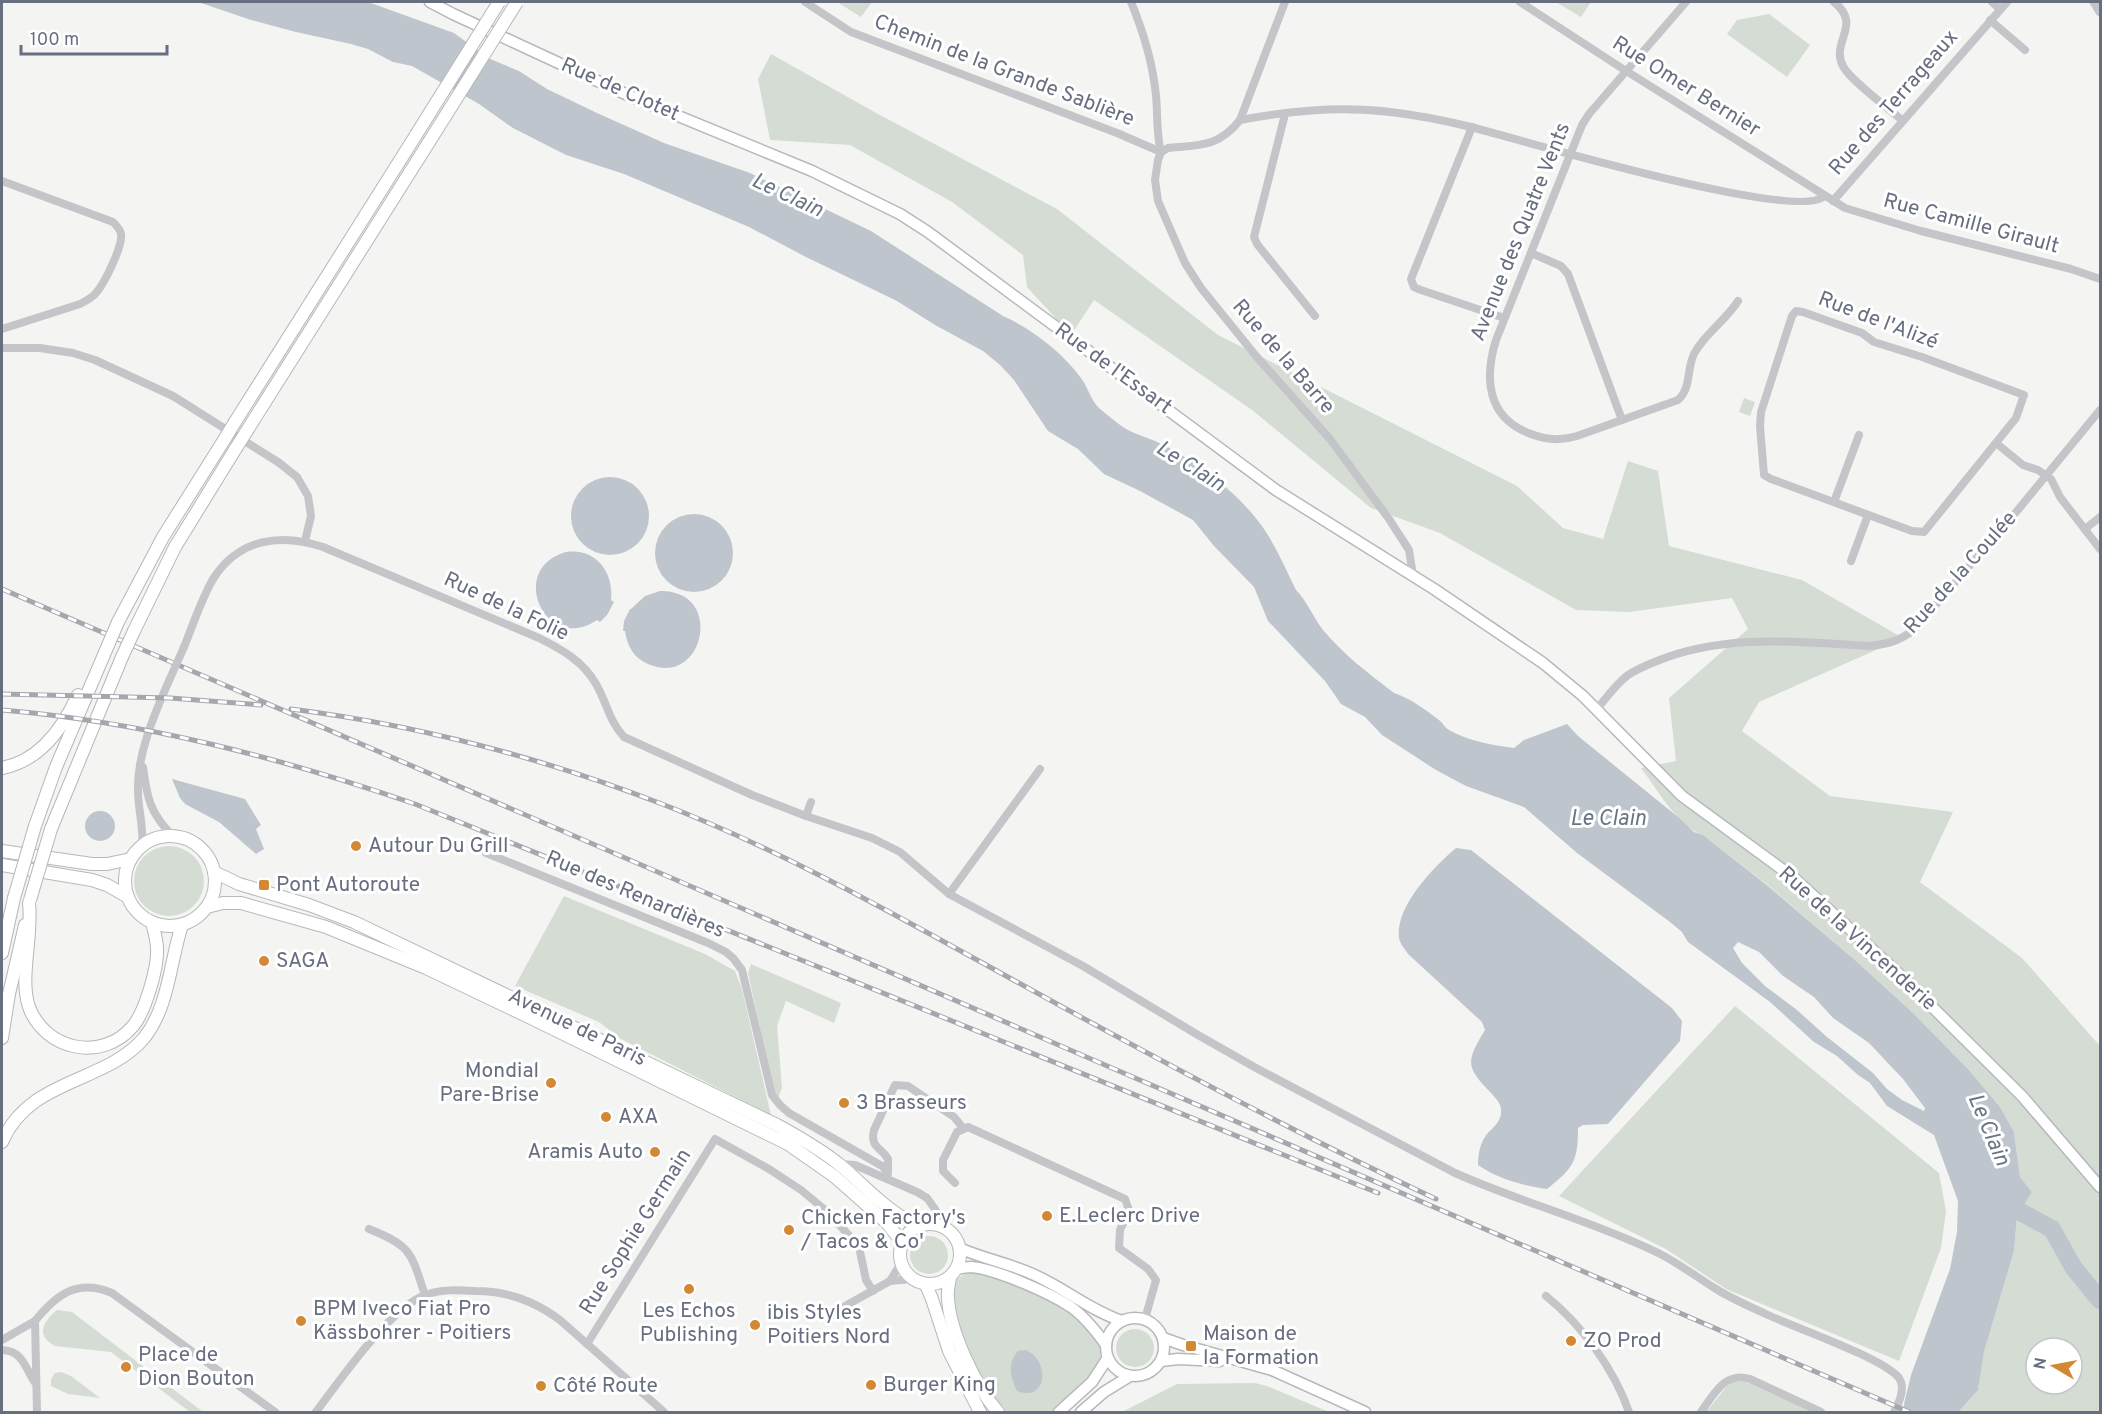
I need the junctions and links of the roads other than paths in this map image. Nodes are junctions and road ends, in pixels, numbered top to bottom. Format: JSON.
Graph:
{"nodes":[{"id":1,"x":430,"y":2,"type":"edge"},
{"id":2,"x":499,"y":2,"type":"edge"},
{"id":3,"x":517,"y":2,"type":"edge"},
{"id":4,"x":805,"y":2,"type":"edge"},
{"id":5,"x":1131,"y":2,"type":"edge"},
{"id":6,"x":1285,"y":2,"type":"edge"},
{"id":7,"x":1520,"y":2,"type":"edge"},
{"id":8,"x":1686,"y":2,"type":"edge"},
{"id":9,"x":1834,"y":2,"type":"edge"},
{"id":10,"x":1992,"y":2,"type":"edge"},
{"id":11,"x":2007,"y":2,"type":"edge"},
{"id":12,"x":2094,"y":2,"type":"edge"},
{"id":13,"x":2000,"y":9,"type":"junction"},
{"id":14,"x":2100,"y":12,"type":"edge"},
{"id":15,"x":1990,"y":20,"type":"junction"},
{"id":16,"x":2025,"y":50,"type":"dead end"},
{"id":17,"x":1627,"y":71,"type":"junction"},
{"id":18,"x":1285,"y":114,"type":"junction"},
{"id":19,"x":1240,"y":120,"type":"junction"},
{"id":20,"x":1902,"y":120,"type":"junction"},
{"id":21,"x":1472,"y":127,"type":"junction"},
{"id":22,"x":1161,"y":152,"type":"junction"},
{"id":23,"x":1570,"y":154,"type":"junction"},
{"id":24,"x":812,"y":171,"type":"joint"},
{"id":25,"x":2,"y":180,"type":"edge"},
{"id":26,"x":1824,"y":196,"type":"junction"},
{"id":27,"x":1833,"y":201,"type":"junction"},
{"id":28,"x":1531,"y":253,"type":"junction"},
{"id":29,"x":2100,"y":279,"type":"edge"},
{"id":30,"x":1738,"y":301,"type":"dead end"},
{"id":31,"x":1315,"y":316,"type":"dead end"},
{"id":32,"x":1504,"y":318,"type":"junction"},
{"id":33,"x":2,"y":329,"type":"edge"},
{"id":34,"x":2,"y":348,"type":"edge"},
{"id":35,"x":2100,"y":410,"type":"edge"},
{"id":36,"x":1622,"y":420,"type":"junction"},
{"id":37,"x":1859,"y":435,"type":"dead end"},
{"id":38,"x":1996,"y":443,"type":"junction"},
{"id":39,"x":2047,"y":476,"type":"junction"},
{"id":40,"x":1834,"y":502,"type":"junction"},
{"id":41,"x":1868,"y":515,"type":"junction"},
{"id":42,"x":2100,"y":518,"type":"edge"},
{"id":43,"x":2085,"y":530,"type":"junction"},
{"id":44,"x":305,"y":541,"type":"junction"},
{"id":45,"x":2100,"y":549,"type":"edge"},
{"id":46,"x":1851,"y":561,"type":"dead end"},
{"id":47,"x":1410,"y":574,"type":"junction"},
{"id":48,"x":105,"y":652,"type":"junction"},
{"id":49,"x":1597,"y":709,"type":"junction"},
{"id":50,"x":142,"y":760,"type":"junction"},
{"id":51,"x":2,"y":768,"type":"edge"},
{"id":52,"x":1040,"y":770,"type":"dead end"},
{"id":53,"x":811,"y":802,"type":"dead end"},
{"id":54,"x":806,"y":816,"type":"junction"},
{"id":55,"x":174,"y":837,"type":"junction"},
{"id":56,"x":142,"y":846,"type":"junction"},
{"id":57,"x":2,"y":851,"type":"edge"},
{"id":58,"x":486,"y":853,"type":"dead end"},
{"id":59,"x":131,"y":859,"type":"junction"},
{"id":60,"x":2,"y":865,"type":"edge"},
{"id":61,"x":214,"y":872,"type":"junction"},
{"id":62,"x":950,"y":894,"type":"junction"},
{"id":63,"x":128,"y":897,"type":"junction"},
{"id":64,"x":30,"y":902,"type":"junction"},
{"id":65,"x":207,"y":907,"type":"junction"},
{"id":66,"x":152,"y":922,"type":"junction"},
{"id":67,"x":182,"y":925,"type":"junction"},
{"id":68,"x":2,"y":953,"type":"edge"},
{"id":69,"x":2,"y":1038,"type":"edge"},
{"id":70,"x":963,"y":1128,"type":"junction"},
{"id":71,"x":2,"y":1142,"type":"edge"},
{"id":72,"x":838,"y":1164,"type":"junction"},
{"id":73,"x":887,"y":1175,"type":"junction"},
{"id":74,"x":956,"y":1183,"type":"dead end"},
{"id":75,"x":2100,"y":1187,"type":"edge"},
{"id":76,"x":917,"y":1225,"type":"junction"},
{"id":77,"x":944,"y":1226,"type":"junction"},
{"id":78,"x":369,"y":1229,"type":"dead end"},
{"id":79,"x":902,"y":1242,"type":"junction"},
{"id":80,"x":959,"y":1248,"type":"junction"},
{"id":81,"x":901,"y":1263,"type":"junction"},
{"id":82,"x":953,"y":1273,"type":"junction"},
{"id":83,"x":912,"y":1279,"type":"junction"},
{"id":84,"x":890,"y":1281,"type":"junction"},
{"id":85,"x":926,"y":1285,"type":"junction"},
{"id":86,"x":873,"y":1292,"type":"junction"},
{"id":87,"x":425,"y":1295,"type":"junction"},
{"id":88,"x":1546,"y":1296,"type":"dead end"},
{"id":89,"x":828,"y":1315,"type":"dead end"},
{"id":90,"x":1144,"y":1319,"type":"junction"},
{"id":91,"x":1122,"y":1321,"type":"junction"},
{"id":92,"x":35,"y":1322,"type":"junction"},
{"id":93,"x":1163,"y":1338,"type":"junction"},
{"id":94,"x":2,"y":1340,"type":"edge"},
{"id":95,"x":586,"y":1344,"type":"junction"},
{"id":96,"x":1106,"y":1345,"type":"junction"},
{"id":97,"x":2,"y":1350,"type":"edge"},
{"id":98,"x":1107,"y":1359,"type":"junction"},
{"id":99,"x":1161,"y":1362,"type":"junction"},
{"id":100,"x":1253,"y":1365,"type":"junction"},
{"id":101,"x":1130,"y":1376,"type":"junction"},
{"id":102,"x":37,"y":1385,"type":"junction"},
{"id":103,"x":37,"y":1413,"type":"edge"},
{"id":104,"x":275,"y":1413,"type":"edge"},
{"id":105,"x":316,"y":1413,"type":"edge"},
{"id":106,"x":663,"y":1413,"type":"edge"},
{"id":107,"x":980,"y":1413,"type":"edge"},
{"id":108,"x":998,"y":1413,"type":"edge"},
{"id":109,"x":1059,"y":1413,"type":"edge"},
{"id":110,"x":1081,"y":1413,"type":"edge"},
{"id":111,"x":1365,"y":1413,"type":"edge"},
{"id":112,"x":1629,"y":1413,"type":"edge"},
{"id":113,"x":1701,"y":1413,"type":"edge"},
{"id":114,"x":1821,"y":1413,"type":"edge"},
{"id":115,"x":1894,"y":1413,"type":"edge"}],
"edges":[{"from":1,"to":24,"type":"main road","name":"Rue de Clotet"},
{"from":2,"to":48,"type":"main road","bridge":true},
{"from":3,"to":64,"type":"main road","bridge":true},
{"from":4,"to":22,"type":"street","name":"Chemin de la Grande Sablière"},
{"from":5,"to":22,"type":"street","name":"Rue de la Barre"},
{"from":6,"to":19,"type":"street"},
{"from":7,"to":17,"type":"street","name":"Rue Omer Bernier"},
{"from":8,"to":17,"type":"street","name":"Avenue des Quatre Vents"},
{"from":9,"to":20,"type":"street"},
{"from":10,"to":13,"type":"street"},
{"from":11,"to":13,"type":"street","name":"Rue des Terrageaux"},
{"from":12,"to":14,"type":"street"},
{"from":13,"to":15,"type":"street","name":"Rue des Terrageaux"},
{"from":15,"to":16,"type":"street"},
{"from":15,"to":20,"type":"street","name":"Rue des Terrageaux"},
{"from":17,"to":23,"type":"street","name":"Avenue des Quatre Vents"},
{"from":17,"to":26,"type":"street","name":"Rue Omer Bernier"},
{"from":18,"to":19,"type":"street"},
{"from":18,"to":21,"type":"street"},
{"from":18,"to":31,"type":"street"},
{"from":19,"to":22,"type":"street"},
{"from":20,"to":27,"type":"street","name":"Rue des Terrageaux"},
{"from":21,"to":23,"type":"street"},
{"from":21,"to":32,"type":"street"},
{"from":22,"to":47,"type":"street","name":"Rue de la Barre"},
{"from":23,"to":26,"type":"street"},
{"from":23,"to":28,"type":"street","name":"Avenue des Quatre Vents"},
{"from":24,"to":47,"type":"main road","name":"Rue de l'Essart"},
{"from":25,"to":33,"type":"street"},
{"from":26,"to":27,"type":"street","name":"Rue Omer Bernier"},
{"from":27,"to":29,"type":"street","name":"Rue Camille Girault"},
{"from":28,"to":32,"type":"street","name":"Avenue des Quatre Vents"},
{"from":28,"to":36,"type":"street"},
{"from":30,"to":36,"type":"street","name":"Avenue des Quatre Vents"},
{"from":32,"to":36,"type":"street","name":"Avenue des Quatre Vents"},
{"from":34,"to":44,"type":"street"},
{"from":35,"to":39,"type":"street","name":"Rue de la Coulée"},
{"from":37,"to":40,"type":"street"},
{"from":38,"to":39,"type":"street"},
{"from":38,"to":40,"type":"street","name":"Rue de l'Alizé"},
{"from":38,"to":41,"type":"street","name":"Rue de l'Alizé"},
{"from":39,"to":43,"type":"street"},
{"from":39,"to":49,"type":"street","name":"Rue de la Coulée"},
{"from":40,"to":41,"type":"street","name":"Rue de l'Alizé"},
{"from":41,"to":46,"type":"street"},
{"from":42,"to":43,"type":"street"},
{"from":43,"to":45,"type":"street"},
{"from":44,"to":50,"type":"street","name":"Rue de la Folie","bridge":true},
{"from":44,"to":54,"type":"street","name":"Rue de la Folie"},
{"from":47,"to":49,"type":"main road"},
{"from":48,"to":51,"type":"main road"},
{"from":48,"to":68,"type":"main road","bridge":true},
{"from":49,"to":75,"type":"main road","name":"Rue de la Vincenderie"},
{"from":50,"to":55,"type":"street","name":"Rue de la Folie"},
{"from":50,"to":56,"type":"street","name":"Rue de la Folie"},
{"from":52,"to":62,"type":"street"},
{"from":53,"to":54,"type":"street"},
{"from":54,"to":62,"type":"street","name":"Rue de la Folie"},
{"from":55,"to":56,"type":"main road"},
{"from":55,"to":61,"type":"main road"},
{"from":56,"to":59,"type":"main road"},
{"from":57,"to":59,"type":"main road"},
{"from":58,"to":73,"type":"street","name":"Rue des Renardières"},
{"from":59,"to":63,"type":"main road"},
{"from":60,"to":63,"type":"main road"},
{"from":61,"to":65,"type":"main road"},
{"from":61,"to":72,"type":"main road","name":"Avenue de Paris"},
{"from":62,"to":115,"type":"street","name":"Rue de la Folie"},
{"from":63,"to":66,"type":"main road"},
{"from":64,"to":66,"type":"main road"},
{"from":64,"to":69,"type":"main road"},
{"from":65,"to":67,"type":"main road"},
{"from":65,"to":79,"type":"main road","name":"Avenue de Paris"},
{"from":66,"to":67,"type":"main road"},
{"from":67,"to":71,"type":"main road"},
{"from":70,"to":73,"type":"street"},
{"from":70,"to":74,"type":"street"},
{"from":70,"to":90,"type":"street"},
{"from":72,"to":73,"type":"street","name":"Rue des Renardières"},
{"from":72,"to":76,"type":"main road","name":"Avenue de Paris"},
{"from":73,"to":77,"type":"street","name":"Rue des Renardières"},
{"from":76,"to":77,"type":"main road"},
{"from":76,"to":79,"type":"main road"},
{"from":77,"to":80,"type":"main road"},
{"from":78,"to":87,"type":"street"},
{"from":79,"to":81,"type":"main road"},
{"from":80,"to":82,"type":"main road"},
{"from":80,"to":91,"type":"main road"},
{"from":81,"to":83,"type":"main road"},
{"from":81,"to":84,"type":"street"},
{"from":82,"to":85,"type":"main road"},
{"from":82,"to":96,"type":"main road"},
{"from":82,"to":108,"type":"main road"},
{"from":83,"to":84,"type":"street"},
{"from":83,"to":85,"type":"main road"},
{"from":84,"to":86,"type":"street"},
{"from":85,"to":107,"type":"main road"},
{"from":86,"to":89,"type":"street"},
{"from":86,"to":95,"type":"street","name":"Rue Sophie Germain"},
{"from":87,"to":95,"type":"street"},
{"from":87,"to":105,"type":"street"},
{"from":88,"to":112,"type":"street"},
{"from":90,"to":91,"type":"main road"},
{"from":90,"to":93,"type":"main road"},
{"from":91,"to":96,"type":"main road"},
{"from":92,"to":94,"type":"street"},
{"from":92,"to":102,"type":"street"},
{"from":92,"to":104,"type":"street"},
{"from":93,"to":99,"type":"main road"},
{"from":93,"to":100,"type":"main road"},
{"from":95,"to":106,"type":"street"},
{"from":96,"to":98,"type":"main road"},
{"from":97,"to":102,"type":"street"},
{"from":98,"to":101,"type":"main road"},
{"from":98,"to":109,"type":"main road"},
{"from":99,"to":100,"type":"main road"},
{"from":99,"to":101,"type":"main road"},
{"from":100,"to":111,"type":"main road"},
{"from":101,"to":110,"type":"main road"},
{"from":102,"to":103,"type":"street"},
{"from":113,"to":114,"type":"street"}]}
